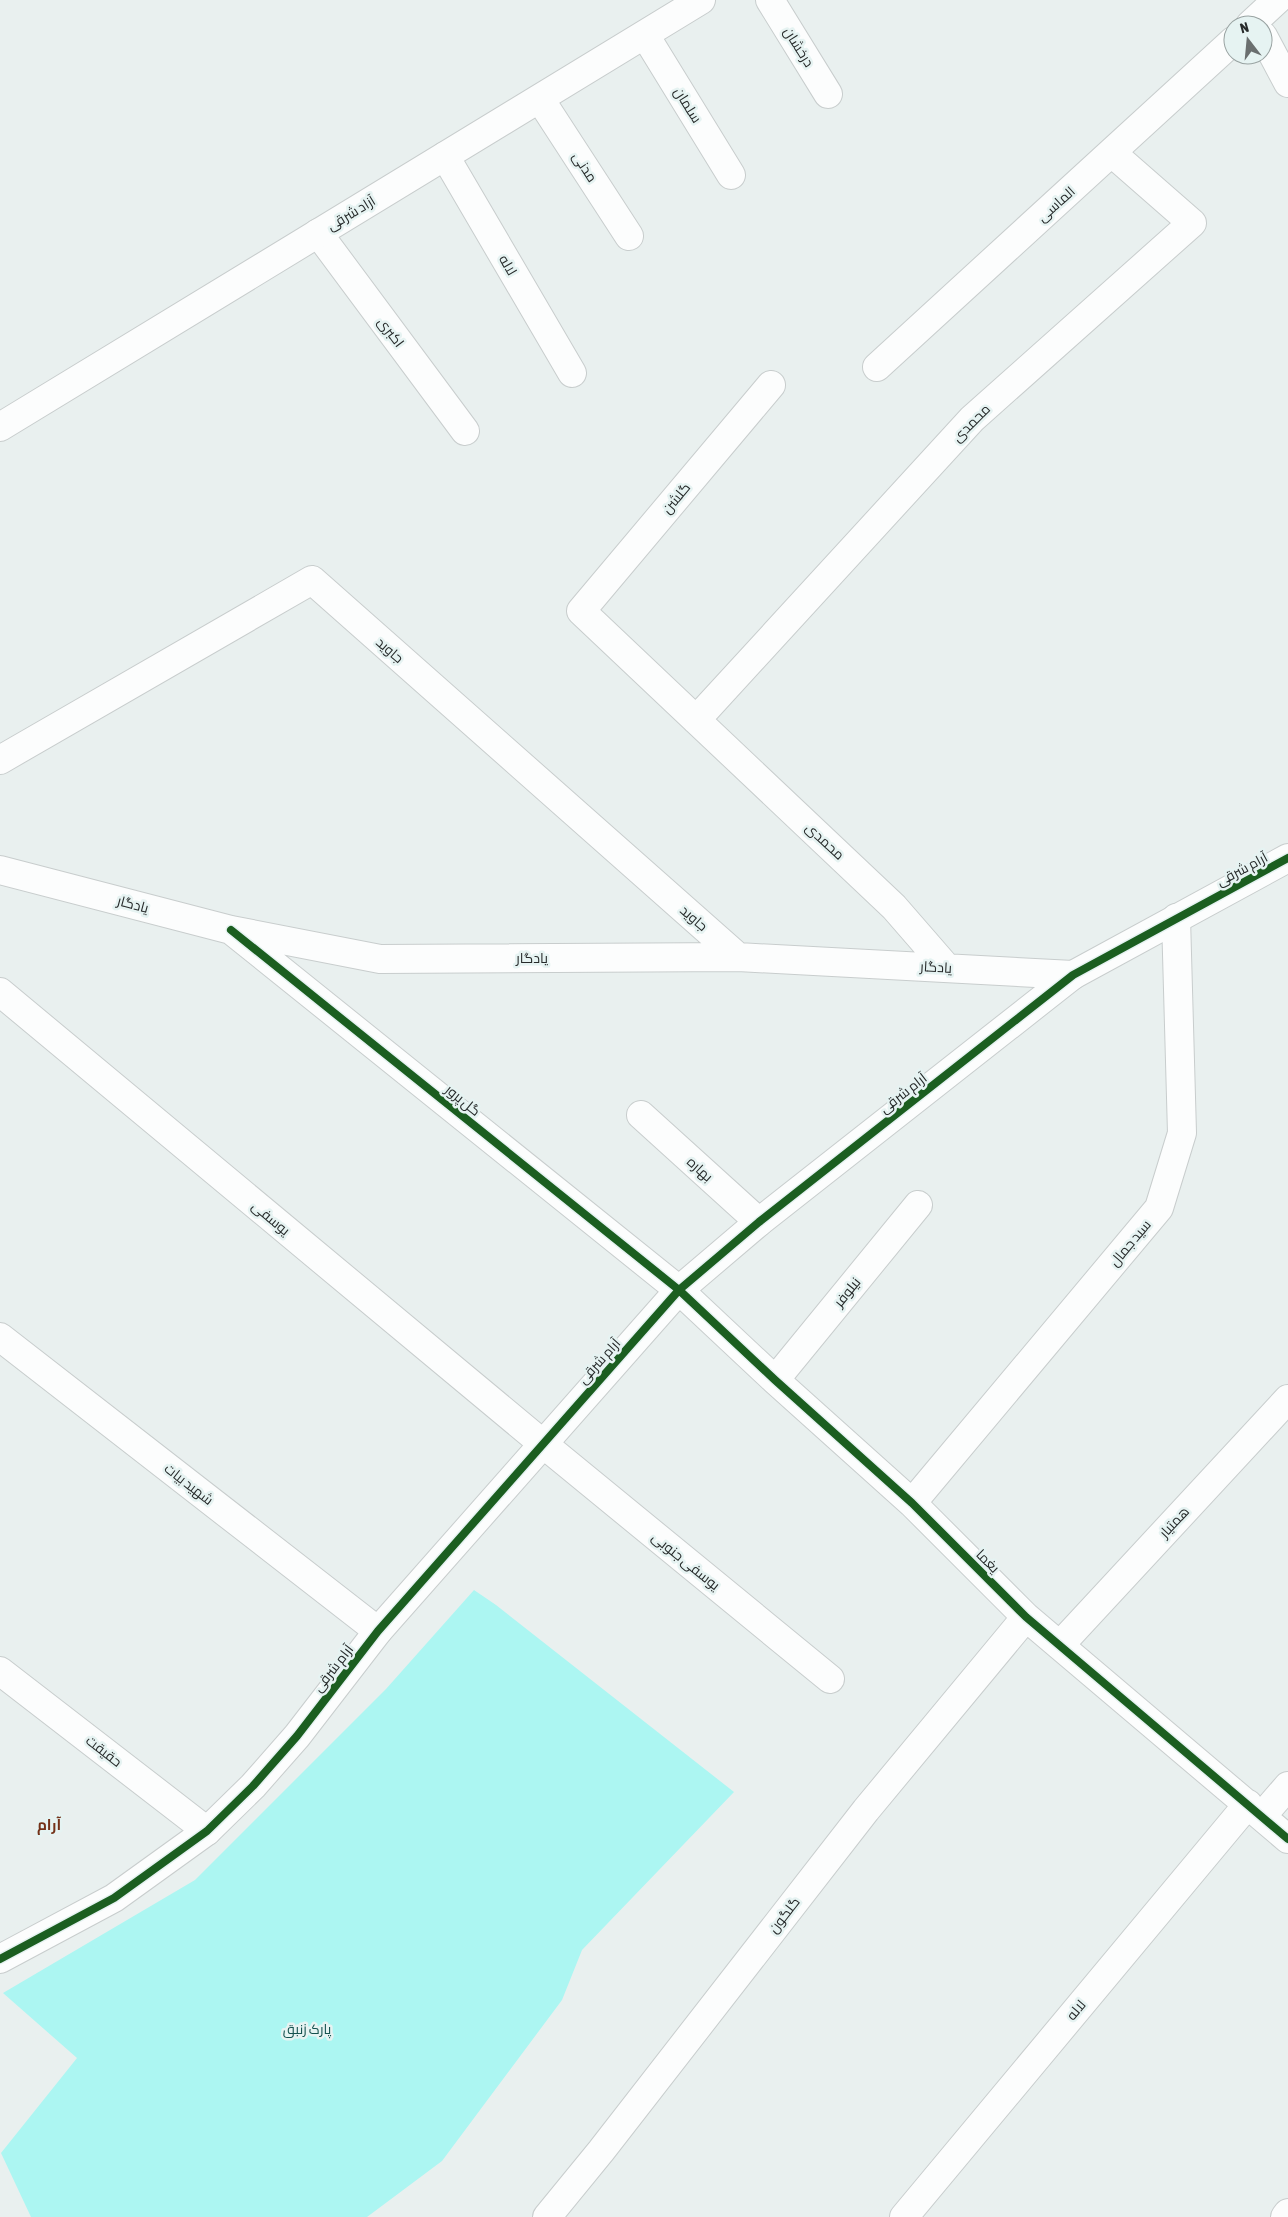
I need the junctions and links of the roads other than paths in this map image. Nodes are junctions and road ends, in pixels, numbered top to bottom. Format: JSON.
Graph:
{"nodes":[{"id":1,"x":702,"y":0,"type":"edge"},
{"id":2,"x":770,"y":0,"type":"edge"},
{"id":3,"x":1277,"y":0,"type":"edge"},
{"id":4,"x":1265,"y":15,"type":"edge"},
{"id":5,"x":645,"y":35,"type":"junction"},
{"id":6,"x":1223,"y":50,"type":"edge"},
{"id":7,"x":1273,"y":56,"type":"edge"},
{"id":8,"x":1288,"y":83,"type":"edge"},
{"id":9,"x":828,"y":94,"type":"dead end"},
{"id":10,"x":540,"y":98,"type":"junction"},
{"id":11,"x":1112,"y":153,"type":"junction"},
{"id":12,"x":445,"y":156,"type":"junction"},
{"id":13,"x":731,"y":175,"type":"dead end"},
{"id":14,"x":318,"y":234,"type":"junction"},
{"id":15,"x":629,"y":236,"type":"dead end"},
{"id":16,"x":877,"y":367,"type":"dead end"},
{"id":17,"x":572,"y":373,"type":"dead end"},
{"id":18,"x":772,"y":385,"type":"dead end"},
{"id":19,"x":0,"y":427,"type":"edge"},
{"id":20,"x":465,"y":431,"type":"dead end"},
{"id":21,"x":581,"y":612,"type":"joint"},
{"id":22,"x":696,"y":720,"type":"junction"},
{"id":23,"x":0,"y":760,"type":"edge"},
{"id":24,"x":1288,"y":858,"type":"edge"},
{"id":25,"x":0,"y":870,"type":"edge"},
{"id":26,"x":1176,"y":918,"type":"junction"},
{"id":27,"x":231,"y":930,"type":"junction"},
{"id":28,"x":738,"y":957,"type":"junction"},
{"id":29,"x":947,"y":968,"type":"junction"},
{"id":30,"x":1073,"y":975,"type":"junction"},
{"id":31,"x":0,"y":992,"type":"edge"},
{"id":32,"x":641,"y":1115,"type":"dead end"},
{"id":33,"x":918,"y":1204,"type":"dead end"},
{"id":34,"x":759,"y":1222,"type":"junction"},
{"id":35,"x":679,"y":1290,"type":"junction"},
{"id":36,"x":0,"y":1337,"type":"edge"},
{"id":37,"x":775,"y":1380,"type":"junction"},
{"id":38,"x":1288,"y":1399,"type":"edge"},
{"id":39,"x":542,"y":1444,"type":"junction"},
{"id":40,"x":912,"y":1503,"type":"junction"},
{"id":41,"x":1026,"y":1617,"type":"junction"},
{"id":42,"x":378,"y":1631,"type":"junction"},
{"id":43,"x":1060,"y":1645,"type":"junction"},
{"id":44,"x":0,"y":1671,"type":"edge"},
{"id":45,"x":830,"y":1679,"type":"dead end"},
{"id":46,"x":1288,"y":1786,"type":"edge"},
{"id":47,"x":1255,"y":1810,"type":"junction"},
{"id":48,"x":207,"y":1831,"type":"junction"},
{"id":49,"x":1288,"y":1839,"type":"edge"},
{"id":50,"x":0,"y":1959,"type":"edge"},
{"id":51,"x":1288,"y":2213,"type":"edge"},
{"id":52,"x":546,"y":2217,"type":"edge"},
{"id":53,"x":904,"y":2217,"type":"edge"},
{"id":54,"x":1285,"y":2217,"type":"edge"}],
"edges":[{"from":1,"to":5,"type":"street","name":"آزاد شرقی"},
{"from":2,"to":9,"type":"street","name":"درخشان"},
{"from":3,"to":4,"type":"street"},
{"from":5,"to":10,"type":"street","name":"آزاد شرقی"},
{"from":5,"to":13,"type":"street","name":"سلمان"},
{"from":6,"to":11,"type":"street","name":"الماسی"},
{"from":7,"to":8,"type":"street"},
{"from":10,"to":12,"type":"street","name":"آزاد شرقی"},
{"from":10,"to":15,"type":"street","name":"مدنی"},
{"from":11,"to":16,"type":"street","name":"الماسی"},
{"from":11,"to":22,"type":"street","name":"محمدی"},
{"from":12,"to":14,"type":"street","name":"آزاد شرقی"},
{"from":12,"to":17,"type":"street","name":"لاله"},
{"from":14,"to":19,"type":"street","name":"آزاد شرقی"},
{"from":14,"to":20,"type":"street","name":"اکبری"},
{"from":18,"to":21,"type":"street","name":"گلشن"},
{"from":21,"to":22,"type":"street","name":"محمدی"},
{"from":22,"to":29,"type":"street","name":"محمدی"},
{"from":23,"to":28,"type":"street","name":"جاوید"},
{"from":24,"to":26,"type":"street","name":"آرام شرقی"},
{"from":25,"to":27,"type":"street","name":"یادگار"},
{"from":26,"to":30,"type":"street","name":"آرام شرقی"},
{"from":26,"to":40,"type":"street","name":"سید جمال"},
{"from":27,"to":28,"type":"street","name":"یادگار"},
{"from":27,"to":35,"type":"street","name":"گل پرور"},
{"from":28,"to":29,"type":"street","name":"یادگار"},
{"from":29,"to":30,"type":"street","name":"یادگار"},
{"from":30,"to":34,"type":"street","name":"آرام شرقی"},
{"from":31,"to":39,"type":"street","name":"یوسفی"},
{"from":32,"to":34,"type":"street","name":"بهاره"},
{"from":33,"to":37,"type":"street","name":"نیلوفر"},
{"from":34,"to":35,"type":"street","name":"آرام شرقی"},
{"from":35,"to":37,"type":"street","name":"یغما"},
{"from":35,"to":39,"type":"street","name":"آرام شرقی"},
{"from":36,"to":42,"type":"street","name":"شهید بیات"},
{"from":37,"to":40,"type":"street","name":"یغما"},
{"from":38,"to":43,"type":"street","name":"همتیار"},
{"from":39,"to":42,"type":"street","name":"آرام شرقی"},
{"from":39,"to":45,"type":"street","name":"یوسفی جنوبی"},
{"from":40,"to":41,"type":"street","name":"یغما"},
{"from":41,"to":43,"type":"street","name":"یغما"},
{"from":41,"to":52,"type":"street","name":"گلگون"},
{"from":42,"to":48,"type":"street","name":"آرام شرقی"},
{"from":43,"to":47,"type":"street","name":"یغما"},
{"from":44,"to":48,"type":"street","name":"حقیقت"},
{"from":46,"to":47,"type":"street","name":"لاله"},
{"from":47,"to":49,"type":"street","name":"یغما"},
{"from":47,"to":53,"type":"street","name":"لاله"},
{"from":48,"to":50,"type":"street","name":"آرام شرقی"},
{"from":51,"to":54,"type":"street"}]}
